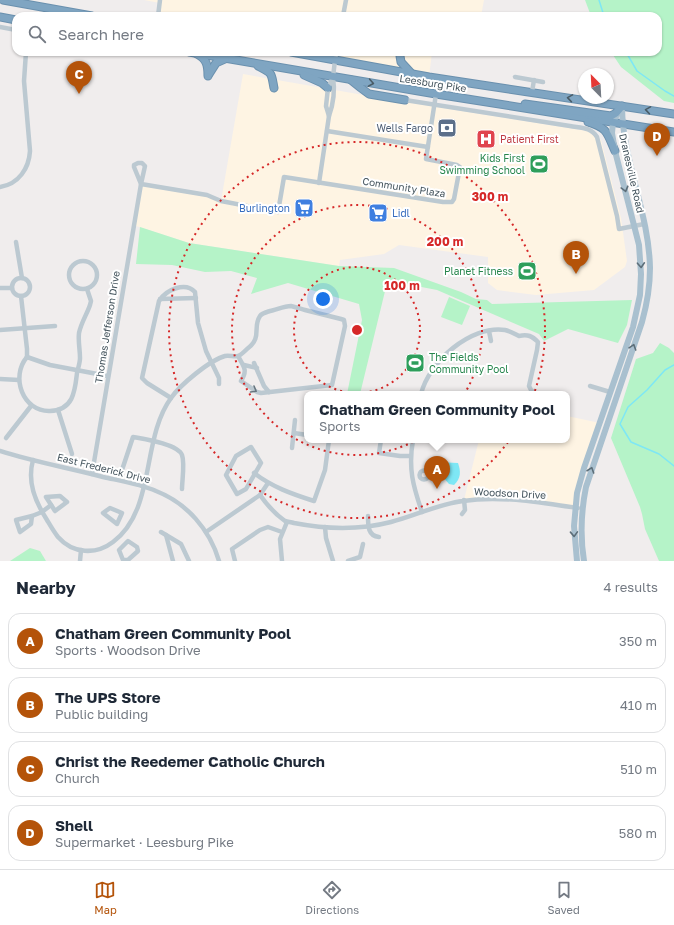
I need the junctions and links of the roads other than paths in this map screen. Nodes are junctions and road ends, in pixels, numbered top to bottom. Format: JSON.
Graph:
{"nodes":[{"id":1,"x":3,"y":0,"type":"edge"},
{"id":2,"x":160,"y":0,"type":"edge"},
{"id":3,"x":346,"y":0,"type":"edge"},
{"id":4,"x":70,"y":12,"type":"edge"},
{"id":5,"x":158,"y":12,"type":"edge"},
{"id":6,"x":344,"y":12,"type":"edge"},
{"id":7,"x":0,"y":17,"type":"edge"},
{"id":8,"x":12,"y":19,"type":"edge"},
{"id":9,"x":0,"y":27,"type":"edge"},
{"id":10,"x":12,"y":29,"type":"edge"},
{"id":11,"x":26,"y":56,"type":"edge"},
{"id":12,"x":200,"y":56,"type":"edge"},
{"id":13,"x":210,"y":56,"type":"edge"},
{"id":14,"x":313,"y":56,"type":"edge"},
{"id":15,"x":336,"y":56,"type":"edge"},
{"id":16,"x":400,"y":56,"type":"dead end"},
{"id":17,"x":227,"y":59,"type":"junction"},
{"id":18,"x":335,"y":60,"type":"junction"},
{"id":19,"x":250,"y":63,"type":"junction"},
{"id":20,"x":289,"y":70,"type":"junction"},
{"id":21,"x":412,"y":74,"type":"junction"},
{"id":22,"x":333,"y":76,"type":"junction"},
{"id":23,"x":515,"y":77,"type":"dead end"},
{"id":24,"x":351,"y":80,"type":"junction"},
{"id":25,"x":534,"y":80,"type":"junction"},
{"id":26,"x":543,"y":82,"type":"dead end"},
{"id":27,"x":274,"y":88,"type":"dead end"},
{"id":28,"x":328,"y":88,"type":"junction"},
{"id":29,"x":532,"y":92,"type":"junction"},
{"id":30,"x":436,"y":94,"type":"junction"},
{"id":31,"x":405,"y":100,"type":"joint"},
{"id":32,"x":481,"y":101,"type":"junction"},
{"id":33,"x":435,"y":104,"type":"junction"},
{"id":34,"x":622,"y":106,"type":"junction"},
{"id":35,"x":552,"y":112,"type":"junction"},
{"id":36,"x":564,"y":114,"type":"junction"},
{"id":37,"x":674,"y":114,"type":"edge"},
{"id":38,"x":329,"y":116,"type":"junction"},
{"id":39,"x":613,"y":122,"type":"junction"},
{"id":40,"x":551,"y":123,"type":"junction"},
{"id":41,"x":622,"y":124,"type":"junction"},
{"id":42,"x":327,"y":131,"type":"junction"},
{"id":43,"x":674,"y":132,"type":"edge"},
{"id":44,"x":428,"y":148,"type":"junction"},
{"id":45,"x":615,"y":151,"type":"junction"},
{"id":46,"x":319,"y":183,"type":"junction"},
{"id":47,"x":141,"y":184,"type":"joint"},
{"id":48,"x":0,"y":187,"type":"edge"},
{"id":49,"x":644,"y":224,"type":"junction"},
{"id":50,"x":635,"y":227,"type":"junction"},
{"id":51,"x":16,"y":242,"type":"dead end"},
{"id":52,"x":22,"y":278,"type":"junction"},
{"id":53,"x":0,"y":288,"type":"edge"},
{"id":54,"x":12,"y":288,"type":"junction"},
{"id":55,"x":87,"y":289,"type":"junction"},
{"id":56,"x":20,"y":296,"type":"junction"},
{"id":57,"x":196,"y":298,"type":"junction"},
{"id":58,"x":160,"y":299,"type":"junction"},
{"id":59,"x":55,"y":326,"type":"dead end"},
{"id":60,"x":25,"y":329,"type":"junction"},
{"id":61,"x":0,"y":330,"type":"edge"},
{"id":62,"x":489,"y":331,"type":"junction"},
{"id":63,"x":491,"y":341,"type":"dead end"},
{"id":64,"x":433,"y":353,"type":"dead end"},
{"id":65,"x":238,"y":356,"type":"junction"},
{"id":66,"x":27,"y":357,"type":"junction"},
{"id":67,"x":441,"y":358,"type":"junction"},
{"id":68,"x":211,"y":363,"type":"junction"},
{"id":69,"x":244,"y":365,"type":"junction"},
{"id":70,"x":77,"y":370,"type":"junction"},
{"id":71,"x":108,"y":376,"type":"junction"},
{"id":72,"x":0,"y":379,"type":"edge"},
{"id":73,"x":19,"y":380,"type":"junction"},
{"id":74,"x":219,"y":384,"type":"dead end"},
{"id":75,"x":590,"y":386,"type":"dead end"},
{"id":76,"x":421,"y":391,"type":"edge"},
{"id":77,"x":532,"y":391,"type":"edge"},
{"id":78,"x":270,"y":392,"type":"junction"},
{"id":79,"x":610,"y":392,"type":"junction"},
{"id":80,"x":171,"y":398,"type":"junction"},
{"id":81,"x":31,"y":406,"type":"junction"},
{"id":82,"x":58,"y":410,"type":"junction"},
{"id":83,"x":295,"y":420,"type":"dead end"},
{"id":84,"x":294,"y":433,"type":"junction"},
{"id":85,"x":304,"y":435,"type":"edge"},
{"id":86,"x":6,"y":438,"type":"dead end"},
{"id":87,"x":154,"y":442,"type":"junction"},
{"id":88,"x":329,"y":443,"type":"edge"},
{"id":89,"x":380,"y":443,"type":"edge"},
{"id":90,"x":412,"y":443,"type":"edge"},
{"id":91,"x":292,"y":448,"type":"dead end"},
{"id":92,"x":0,"y":451,"type":"edge"},
{"id":93,"x":72,"y":454,"type":"dead end"},
{"id":94,"x":410,"y":456,"type":"junction"},
{"id":95,"x":33,"y":460,"type":"junction"},
{"id":96,"x":122,"y":470,"type":"dead end"},
{"id":97,"x":254,"y":473,"type":"junction"},
{"id":98,"x":92,"y":474,"type":"junction"},
{"id":99,"x":419,"y":476,"type":"dead end"},
{"id":100,"x":412,"y":478,"type":"junction"},
{"id":101,"x":268,"y":483,"type":"junction"},
{"id":102,"x":143,"y":486,"type":"junction"},
{"id":103,"x":182,"y":489,"type":"dead end"},
{"id":104,"x":260,"y":495,"type":"junction"},
{"id":105,"x":464,"y":500,"type":"junction"},
{"id":106,"x":51,"y":505,"type":"dead end"},
{"id":107,"x":575,"y":507,"type":"junction"},
{"id":108,"x":582,"y":508,"type":"junction"},
{"id":109,"x":42,"y":512,"type":"junction"},
{"id":110,"x":422,"y":512,"type":"junction"},
{"id":111,"x":462,"y":514,"type":"dead end"},
{"id":112,"x":32,"y":516,"type":"dead end"},
{"id":113,"x":368,"y":516,"type":"dead end"},
{"id":114,"x":287,"y":522,"type":"junction"},
{"id":115,"x":117,"y":524,"type":"dead end"},
{"id":116,"x":368,"y":526,"type":"junction"},
{"id":117,"x":325,"y":527,"type":"junction"},
{"id":118,"x":125,"y":530,"type":"junction"},
{"id":119,"x":161,"y":532,"type":"dead end"},
{"id":120,"x":206,"y":532,"type":"junction"},
{"id":121,"x":282,"y":532,"type":"junction"},
{"id":122,"x":166,"y":535,"type":"junction"},
{"id":123,"x":120,"y":536,"type":"junction"},
{"id":124,"x":379,"y":537,"type":"dead end"},
{"id":125,"x":128,"y":542,"type":"dead end"},
{"id":126,"x":363,"y":544,"type":"dead end"},
{"id":127,"x":81,"y":550,"type":"junction"},
{"id":128,"x":80,"y":561,"type":"edge"},
{"id":129,"x":173,"y":561,"type":"edge"},
{"id":130,"x":189,"y":561,"type":"edge"},
{"id":131,"x":219,"y":561,"type":"edge"},
{"id":132,"x":235,"y":561,"type":"edge"},
{"id":133,"x":282,"y":561,"type":"edge"},
{"id":134,"x":333,"y":561,"type":"edge"},
{"id":135,"x":348,"y":561,"type":"edge"},
{"id":136,"x":577,"y":561,"type":"edge"},
{"id":137,"x":584,"y":561,"type":"edge"}],
"edges":[{"from":1,"to":4,"type":"highway"},
{"from":2,"to":5,"type":"street"},
{"from":3,"to":6,"type":"street"},
{"from":7,"to":8,"type":"highway"},
{"from":9,"to":10,"type":"street"},
{"from":11,"to":48,"type":"street"},
{"from":12,"to":17,"type":"highway"},
{"from":13,"to":17,"type":"highway","name":"Leesburg Pike"},
{"from":14,"to":18,"type":"highway","name":"Leesburg Pike"},
{"from":15,"to":18,"type":"street"},
{"from":16,"to":21,"type":"highway"},
{"from":17,"to":19,"type":"highway","name":"Leesburg Pike"},
{"from":18,"to":21,"type":"highway","name":"Leesburg Pike"},
{"from":18,"to":22,"type":"street"},
{"from":19,"to":20,"type":"highway","name":"Leesburg Pike"},
{"from":19,"to":27,"type":"highway"},
{"from":20,"to":22,"type":"highway","name":"Leesburg Pike"},
{"from":20,"to":28,"type":"highway"},
{"from":21,"to":29,"type":"highway","name":"Leesburg Pike"},
{"from":22,"to":24,"type":"highway","name":"Leesburg Pike"},
{"from":22,"to":28,"type":"street"},
{"from":22,"to":38,"type":"street"},
{"from":23,"to":25,"type":"street"},
{"from":24,"to":30,"type":"highway","name":"Leesburg Pike","one_way":true},
{"from":24,"to":31,"type":"highway"},
{"from":25,"to":26,"type":"street"},
{"from":25,"to":29,"type":"street"},
{"from":28,"to":38,"type":"street"},
{"from":34,"to":29,"type":"highway","name":"Leesburg Pike","one_way":true},
{"from":30,"to":32,"type":"highway","name":"Leesburg Pike"},
{"from":30,"to":33,"type":"street"},
{"from":31,"to":33,"type":"street"},
{"from":32,"to":34,"type":"highway"},
{"from":32,"to":35,"type":"highway","name":"Leesburg Pike"},
{"from":33,"to":40,"type":"street"},
{"from":33,"to":44,"type":"street"},
{"from":37,"to":34,"type":"highway","name":"Leesburg Pike","one_way":true},
{"from":34,"to":39,"type":"main road","name":"Dranesville Road"},
{"from":34,"to":41,"type":"main road","name":"Dranesville Road"},
{"from":35,"to":36,"type":"highway","name":"Leesburg Pike"},
{"from":35,"to":40,"type":"street"},
{"from":36,"to":39,"type":"highway","name":"Leesburg Pike"},
{"from":36,"to":45,"type":"highway"},
{"from":38,"to":42,"type":"street"},
{"from":39,"to":41,"type":"highway","name":"Leesburg Pike"},
{"from":39,"to":45,"type":"main road","name":"Dranesville Road"},
{"from":40,"to":50,"type":"street"},
{"from":41,"to":43,"type":"highway","name":"Leesburg Pike"},
{"from":41,"to":49,"type":"main road","name":"Dranesville Road"},
{"from":42,"to":44,"type":"street"},
{"from":42,"to":46,"type":"street"},
{"from":44,"to":46,"type":"street","name":"Community Plaza"},
{"from":45,"to":50,"type":"main road","name":"Dranesville Road","one_way":true},
{"from":46,"to":47,"type":"street","name":"Community Plaza"},
{"from":47,"to":71,"type":"street","name":"Thomas Jefferson Drive"},
{"from":49,"to":50,"type":"street"},
{"from":108,"to":49,"type":"main road","name":"Dranesville Road","one_way":true},
{"from":50,"to":79,"type":"main road","name":"Dranesville Road","one_way":true},
{"from":51,"to":52,"type":"street"},
{"from":52,"to":54,"type":"street"},
{"from":52,"to":56,"type":"street"},
{"from":53,"to":54,"type":"street"},
{"from":54,"to":56,"type":"street"},
{"from":55,"to":55,"type":"street"},
{"from":55,"to":70,"type":"street"},
{"from":56,"to":60,"type":"street"},
{"from":57,"to":58,"type":"street"},
{"from":57,"to":58,"type":"street"},
{"from":57,"to":68,"type":"street"},
{"from":58,"to":80,"type":"street"},
{"from":59,"to":60,"type":"street"},
{"from":60,"to":61,"type":"street"},
{"from":60,"to":66,"type":"street"},
{"from":62,"to":63,"type":"street"},
{"from":62,"to":67,"type":"street"},
{"from":62,"to":77,"type":"street"},
{"from":64,"to":67,"type":"street"},
{"from":65,"to":68,"type":"street"},
{"from":65,"to":69,"type":"street"},
{"from":65,"to":78,"type":"street"},
{"from":66,"to":70,"type":"street"},
{"from":66,"to":73,"type":"street"},
{"from":67,"to":76,"type":"street"},
{"from":68,"to":74,"type":"street"},
{"from":68,"to":80,"type":"street"},
{"from":69,"to":78,"type":"street"},
{"from":69,"to":78,"type":"street","one_way":true},
{"from":70,"to":71,"type":"street"},
{"from":70,"to":82,"type":"street"},
{"from":71,"to":98,"type":"street","name":"Thomas Jefferson Drive"},
{"from":72,"to":73,"type":"street"},
{"from":73,"to":81,"type":"street"},
{"from":75,"to":79,"type":"street"},
{"from":79,"to":107,"type":"main road","name":"Dranesville Road"},
{"from":80,"to":87,"type":"street"},
{"from":81,"to":82,"type":"street"},
{"from":81,"to":86,"type":"street"},
{"from":82,"to":93,"type":"street"},
{"from":83,"to":84,"type":"street"},
{"from":84,"to":85,"type":"street"},
{"from":84,"to":91,"type":"street"},
{"from":87,"to":96,"type":"street"},
{"from":87,"to":102,"type":"street"},
{"from":87,"to":103,"type":"street"},
{"from":88,"to":101,"type":"street"},
{"from":89,"to":94,"type":"street"},
{"from":90,"to":94,"type":"street"},
{"from":92,"to":95,"type":"street","name":"East Frederick Drive"},
{"from":94,"to":100,"type":"street"},
{"from":95,"to":98,"type":"street","name":"East Frederick Drive"},
{"from":95,"to":109,"type":"street"},
{"from":97,"to":97,"type":"street"},
{"from":97,"to":101,"type":"street"},
{"from":98,"to":102,"type":"street","name":"East Frederick Drive"},
{"from":99,"to":100,"type":"street"},
{"from":100,"to":110,"type":"street"},
{"from":101,"to":104,"type":"street"},
{"from":102,"to":118,"type":"street"},
{"from":102,"to":120,"type":"street","name":"East Frederick Drive"},
{"from":104,"to":114,"type":"street"},
{"from":104,"to":120,"type":"street"},
{"from":105,"to":107,"type":"street","name":"Woodson Drive"},
{"from":105,"to":110,"type":"street","name":"Woodson Drive"},
{"from":105,"to":111,"type":"street"},
{"from":106,"to":109,"type":"street"},
{"from":107,"to":108,"type":"street","name":"Woodson Drive"},
{"from":107,"to":136,"type":"main road","name":"Dranesville Road","one_way":true},
{"from":108,"to":137,"type":"main road","name":"Dranesville Road"},
{"from":109,"to":112,"type":"street"},
{"from":109,"to":127,"type":"street"},
{"from":110,"to":116,"type":"street","name":"Woodson Drive"},
{"from":113,"to":116,"type":"street"},
{"from":114,"to":117,"type":"street","name":"Woodson Drive"},
{"from":114,"to":121,"type":"street"},
{"from":115,"to":118,"type":"street"},
{"from":116,"to":117,"type":"street","name":"Woodson Drive"},
{"from":116,"to":124,"type":"street"},
{"from":117,"to":134,"type":"street"},
{"from":118,"to":123,"type":"street"},
{"from":119,"to":122,"type":"street"},
{"from":120,"to":131,"type":"street","name":"East Frederick Drive"},
{"from":121,"to":132,"type":"street"},
{"from":121,"to":133,"type":"street"},
{"from":122,"to":129,"type":"street"},
{"from":122,"to":130,"type":"street"},
{"from":123,"to":125,"type":"street"},
{"from":123,"to":127,"type":"street"},
{"from":126,"to":135,"type":"street"},
{"from":127,"to":128,"type":"street"}]}
